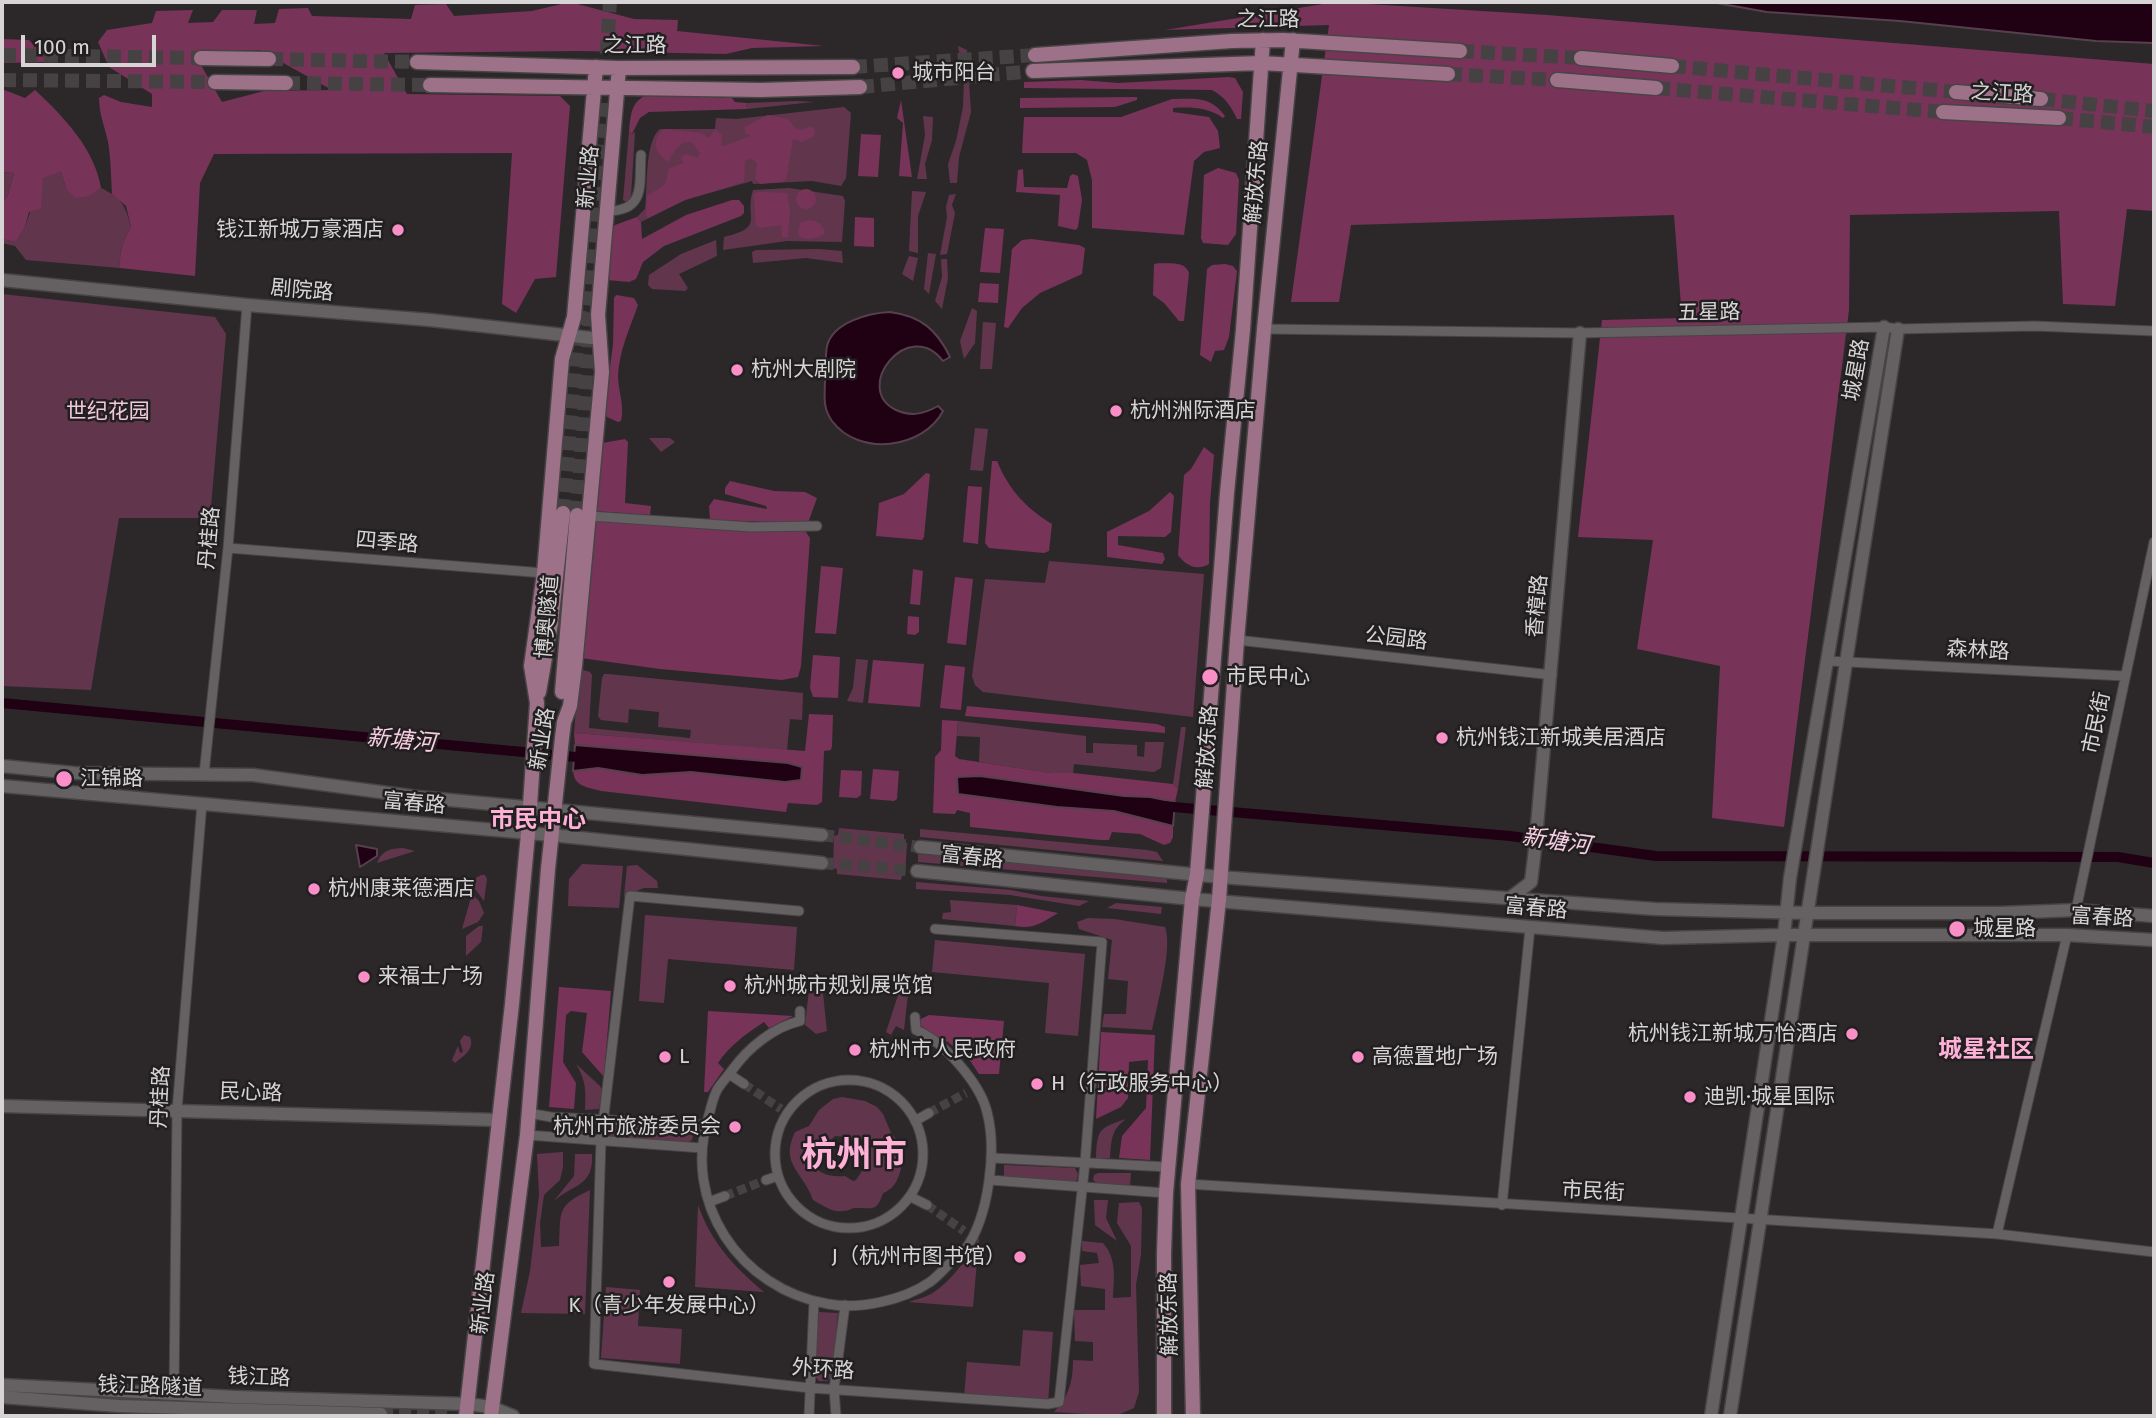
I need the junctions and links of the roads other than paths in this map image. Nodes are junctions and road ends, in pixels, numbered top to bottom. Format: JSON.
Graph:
{"nodes":[{"id":1,"x":1263,"y":40,"type":"junction"},
{"id":2,"x":1293,"y":40,"type":"junction"},
{"id":3,"x":1460,"y":51,"type":"tunnel mouth"},
{"id":4,"x":1035,"y":55,"type":"tunnel mouth"},
{"id":5,"x":201,"y":58,"type":"tunnel mouth"},
{"id":6,"x":1581,"y":58,"type":"tunnel mouth"},
{"id":7,"x":269,"y":60,"type":"tunnel mouth"},
{"id":8,"x":417,"y":62,"type":"tunnel mouth"},
{"id":9,"x":1261,"y":63,"type":"junction"},
{"id":10,"x":1289,"y":65,"type":"junction"},
{"id":11,"x":1672,"y":66,"type":"tunnel mouth"},
{"id":12,"x":596,"y":67,"type":"junction"},
{"id":13,"x":853,"y":67,"type":"tunnel mouth"},
{"id":14,"x":619,"y":68,"type":"junction"},
{"id":15,"x":1034,"y":71,"type":"tunnel mouth"},
{"id":16,"x":1448,"y":74,"type":"tunnel mouth"},
{"id":17,"x":1557,"y":80,"type":"tunnel mouth"},
{"id":18,"x":215,"y":82,"type":"tunnel mouth"},
{"id":19,"x":286,"y":83,"type":"tunnel mouth"},
{"id":20,"x":430,"y":85,"type":"tunnel mouth"},
{"id":21,"x":860,"y":87,"type":"tunnel mouth"},
{"id":22,"x":595,"y":88,"type":"junction"},
{"id":23,"x":617,"y":88,"type":"junction"},
{"id":24,"x":1656,"y":88,"type":"tunnel mouth"},
{"id":25,"x":1956,"y":92,"type":"tunnel mouth"},
{"id":26,"x":2041,"y":99,"type":"tunnel mouth"},
{"id":27,"x":1943,"y":112,"type":"tunnel mouth"},
{"id":28,"x":2059,"y":118,"type":"tunnel mouth"},
{"id":29,"x":641,"y":155,"type":"dead end"},
{"id":30,"x":607,"y":211,"type":"junction"},
{"id":31,"x":2,"y":280,"type":"edge"},
{"id":32,"x":247,"y":306,"type":"junction"},
{"id":33,"x":1884,"y":327,"type":"junction"},
{"id":34,"x":1898,"y":329,"type":"junction"},
{"id":35,"x":1264,"y":330,"type":"junction"},
{"id":36,"x":2154,"y":331,"type":"edge"},
{"id":37,"x":1580,"y":332,"type":"junction"},
{"id":38,"x":569,"y":335,"type":"junction"},
{"id":39,"x":600,"y":339,"type":"junction"},
{"id":40,"x":576,"y":515,"type":"junction"},
{"id":41,"x":817,"y":526,"type":"dead end"},
{"id":42,"x":2154,"y":542,"type":"edge"},
{"id":43,"x":228,"y":548,"type":"junction"},
{"id":44,"x":544,"y":573,"type":"junction"},
{"id":45,"x":1237,"y":640,"type":"junction"},
{"id":46,"x":1828,"y":661,"type":"junction"},
{"id":47,"x":1846,"y":661,"type":"junction"},
{"id":48,"x":1552,"y":675,"type":"junction"},
{"id":49,"x":2125,"y":676,"type":"junction"},
{"id":50,"x":537,"y":703,"type":"junction"},
{"id":51,"x":2,"y":766,"type":"edge"},
{"id":52,"x":204,"y":774,"type":"junction"},
{"id":53,"x":2,"y":786,"type":"edge"},
{"id":54,"x":202,"y":803,"type":"junction"},
{"id":55,"x":529,"y":808,"type":"junction"},
{"id":56,"x":554,"y":811,"type":"junction"},
{"id":57,"x":527,"y":834,"type":"junction"},
{"id":58,"x":551,"y":835,"type":"junction"},
{"id":59,"x":822,"y":835,"type":"tunnel mouth"},
{"id":60,"x":920,"y":846,"type":"tunnel mouth"},
{"id":61,"x":822,"y":863,"type":"tunnel mouth"},
{"id":62,"x":917,"y":871,"type":"tunnel mouth"},
{"id":63,"x":1197,"y":874,"type":"junction"},
{"id":64,"x":1220,"y":877,"type":"junction"},
{"id":65,"x":1531,"y":881,"type":"junction"},
{"id":66,"x":1510,"y":898,"type":"junction"},
{"id":67,"x":1192,"y":899,"type":"junction"},
{"id":68,"x":1219,"y":900,"type":"junction"},
{"id":69,"x":1551,"y":901,"type":"junction"},
{"id":70,"x":2076,"y":910,"type":"junction"},
{"id":71,"x":799,"y":911,"type":"dead end"},
{"id":72,"x":1787,"y":911,"type":"junction"},
{"id":73,"x":1807,"y":913,"type":"junction"},
{"id":74,"x":2154,"y":916,"type":"edge"},
{"id":75,"x":1530,"y":928,"type":"junction"},
{"id":76,"x":935,"y":929,"type":"dead end"},
{"id":77,"x":1784,"y":935,"type":"junction"},
{"id":78,"x":1805,"y":935,"type":"junction"},
{"id":79,"x":2067,"y":935,"type":"junction"},
{"id":80,"x":2154,"y":940,"type":"edge"},
{"id":81,"x":800,"y":1011,"type":"dead end"},
{"id":82,"x":915,"y":1017,"type":"dead end"},
{"id":83,"x":729,"y":1074,"type":"junction"},
{"id":84,"x":744,"y":1084,"type":"tunnel mouth"},
{"id":85,"x":2,"y":1106,"type":"edge"},
{"id":86,"x":177,"y":1110,"type":"junction"},
{"id":87,"x":528,"y":1113,"type":"junction"},
{"id":88,"x":929,"y":1113,"type":"tunnel mouth"},
{"id":89,"x":604,"y":1118,"type":"junction"},
{"id":90,"x":498,"y":1120,"type":"junction"},
{"id":91,"x":915,"y":1121,"type":"junction"},
{"id":92,"x":706,"y":1125,"type":"junction"},
{"id":93,"x":527,"y":1135,"type":"junction"},
{"id":94,"x":601,"y":1140,"type":"junction"},
{"id":95,"x":702,"y":1148,"type":"junction"},
{"id":96,"x":992,"y":1158,"type":"junction"},
{"id":97,"x":1084,"y":1163,"type":"junction"},
{"id":98,"x":1168,"y":1167,"type":"junction"},
{"id":99,"x":778,"y":1175,"type":"junction"},
{"id":100,"x":766,"y":1180,"type":"tunnel mouth"},
{"id":101,"x":990,"y":1180,"type":"junction"},
{"id":102,"x":1188,"y":1184,"type":"junction"},
{"id":103,"x":1082,"y":1188,"type":"junction"},
{"id":104,"x":1166,"y":1193,"type":"junction"},
{"id":105,"x":725,"y":1196,"type":"tunnel mouth"},
{"id":106,"x":911,"y":1197,"type":"junction"},
{"id":107,"x":709,"y":1202,"type":"junction"},
{"id":108,"x":927,"y":1205,"type":"tunnel mouth"},
{"id":109,"x":1502,"y":1205,"type":"junction"},
{"id":110,"x":1741,"y":1218,"type":"junction"},
{"id":111,"x":1762,"y":1219,"type":"junction"},
{"id":112,"x":1997,"y":1234,"type":"junction"},
{"id":113,"x":2154,"y":1252,"type":"edge"},
{"id":114,"x":814,"y":1301,"type":"junction"},
{"id":115,"x":845,"y":1306,"type":"junction"},
{"id":116,"x":2,"y":1385,"type":"edge"},
{"id":117,"x":810,"y":1388,"type":"junction"},
{"id":118,"x":834,"y":1389,"type":"junction"},
{"id":119,"x":174,"y":1394,"type":"junction"},
{"id":120,"x":2,"y":1397,"type":"edge"},
{"id":121,"x":467,"y":1410,"type":"edge"},
{"id":122,"x":491,"y":1412,"type":"edge"},
{"id":123,"x":381,"y":1414,"type":"dead end"},
{"id":124,"x":513,"y":1416,"type":"edge"},
{"id":125,"x":810,"y":1416,"type":"edge"},
{"id":126,"x":836,"y":1416,"type":"edge"},
{"id":127,"x":1164,"y":1416,"type":"edge"},
{"id":128,"x":1193,"y":1416,"type":"edge"},
{"id":129,"x":1711,"y":1416,"type":"edge"},
{"id":130,"x":1730,"y":1416,"type":"edge"}],
"edges":[{"from":1,"to":2,"type":"main road","name":"之江路"},
{"from":1,"to":4,"type":"main road","name":"之江路"},
{"from":1,"to":9,"type":"main road","name":"解放东路"},
{"from":2,"to":3,"type":"main road","name":"之江路"},
{"from":2,"to":10,"type":"main road","name":"解放东路"},
{"from":5,"to":7,"type":"main road"},
{"from":6,"to":11,"type":"main road"},
{"from":8,"to":12,"type":"main road","name":"之江路"},
{"from":9,"to":10,"type":"main road","name":"之江路"},
{"from":9,"to":15,"type":"main road","name":"之江路"},
{"from":9,"to":63,"type":"main road","name":"解放东路"},
{"from":10,"to":16,"type":"main road","name":"之江路"},
{"from":10,"to":35,"type":"main road","name":"解放东路"},
{"from":12,"to":14,"type":"main road","name":"之江路"},
{"from":12,"to":22,"type":"main road","name":"新业路"},
{"from":13,"to":14,"type":"main road","name":"之江路"},
{"from":14,"to":23,"type":"main road","name":"新业路"},
{"from":17,"to":24,"type":"main road"},
{"from":18,"to":19,"type":"main road"},
{"from":20,"to":22,"type":"main road","name":"之江路"},
{"from":21,"to":23,"type":"main road","name":"之江路"},
{"from":22,"to":23,"type":"main road","name":"之江路"},
{"from":22,"to":38,"type":"main road","name":"新业路"},
{"from":23,"to":30,"type":"main road","name":"新业路"},
{"from":25,"to":26,"type":"main road","name":"之江路"},
{"from":27,"to":28,"type":"main road","name":"之江路"},
{"from":29,"to":30,"type":"street"},
{"from":30,"to":39,"type":"main road","name":"新业路"},
{"from":31,"to":32,"type":"main road","name":"剧院路"},
{"from":32,"to":38,"type":"main road","name":"剧院路"},
{"from":32,"to":43,"type":"street","name":"丹桂路"},
{"from":33,"to":34,"type":"street","name":"五星路"},
{"from":33,"to":37,"type":"street","name":"五星路"},
{"from":33,"to":46,"type":"main road","name":"城星路"},
{"from":34,"to":36,"type":"street","name":"五星路"},
{"from":34,"to":47,"type":"main road","name":"城星路"},
{"from":35,"to":37,"type":"street","name":"五星路"},
{"from":35,"to":45,"type":"main road","name":"解放东路"},
{"from":37,"to":48,"type":"main road","name":"香樟路"},
{"from":38,"to":39,"type":"main road","name":"剧院路"},
{"from":38,"to":44,"type":"main road","name":"新业路"},
{"from":39,"to":40,"type":"main road","name":"新业路"},
{"from":40,"to":41,"type":"street"},
{"from":40,"to":50,"type":"main road","name":"博奥隧道"},
{"from":40,"to":56,"type":"main road","name":"新业路"},
{"from":42,"to":49,"type":"street","name":"市民街"},
{"from":43,"to":44,"type":"street","name":"四季路"},
{"from":43,"to":52,"type":"street","name":"丹桂路"},
{"from":44,"to":50,"type":"main road","name":"新业路"},
{"from":45,"to":48,"type":"street","name":"公园路"},
{"from":45,"to":64,"type":"main road","name":"解放东路"},
{"from":46,"to":47,"type":"street","name":"森林路"},
{"from":46,"to":72,"type":"main road","name":"城星路"},
{"from":47,"to":49,"type":"street","name":"森林路"},
{"from":47,"to":73,"type":"main road","name":"城星路"},
{"from":48,"to":65,"type":"main road","name":"香樟路"},
{"from":49,"to":70,"type":"street","name":"市民街"},
{"from":50,"to":55,"type":"main road","name":"新业路"},
{"from":51,"to":52,"type":"main road","name":"富春路"},
{"from":52,"to":55,"type":"main road","name":"富春路"},
{"from":53,"to":54,"type":"main road","name":"富春路"},
{"from":54,"to":57,"type":"main road","name":"富春路"},
{"from":54,"to":86,"type":"street","name":"丹桂路"},
{"from":55,"to":56,"type":"main road","name":"富春路"},
{"from":55,"to":57,"type":"main road","name":"新业路"},
{"from":56,"to":58,"type":"main road","name":"新业路"},
{"from":56,"to":59,"type":"main road","name":"富春路"},
{"from":57,"to":58,"type":"main road","name":"富春路"},
{"from":57,"to":90,"type":"main road","name":"新业路"},
{"from":58,"to":61,"type":"main road","name":"富春路"},
{"from":58,"to":87,"type":"main road","name":"新业路"},
{"from":60,"to":63,"type":"main road","name":"富春路"},
{"from":62,"to":67,"type":"main road","name":"富春路"},
{"from":63,"to":64,"type":"main road","name":"富春路"},
{"from":63,"to":67,"type":"main road","name":"解放东路"},
{"from":64,"to":66,"type":"main road","name":"富春路"},
{"from":64,"to":68,"type":"main road","name":"解放东路"},
{"from":65,"to":66,"type":"main road"},
{"from":65,"to":69,"type":"main road"},
{"from":66,"to":69,"type":"main road","name":"富春路"},
{"from":67,"to":68,"type":"main road","name":"富春路"},
{"from":67,"to":98,"type":"main road","name":"解放东路"},
{"from":68,"to":75,"type":"main road","name":"富春路"},
{"from":68,"to":102,"type":"main road","name":"解放东路"},
{"from":69,"to":72,"type":"main road","name":"富春路"},
{"from":70,"to":73,"type":"main road","name":"富春路"},
{"from":70,"to":74,"type":"main road","name":"富春路"},
{"from":71,"to":89,"type":"street","name":"外环路"},
{"from":72,"to":73,"type":"main road","name":"富春路"},
{"from":72,"to":77,"type":"main road","name":"城星路"},
{"from":73,"to":78,"type":"main road","name":"城星路"},
{"from":75,"to":77,"type":"main road","name":"富春路"},
{"from":75,"to":109,"type":"street"},
{"from":76,"to":97,"type":"street","name":"外环路"},
{"from":77,"to":78,"type":"main road","name":"富春路"},
{"from":77,"to":110,"type":"main road","name":"城星路"},
{"from":78,"to":79,"type":"main road","name":"富春路"},
{"from":78,"to":111,"type":"main road","name":"城星路"},
{"from":79,"to":80,"type":"main road","name":"富春路"},
{"from":79,"to":112,"type":"street"},
{"from":81,"to":83,"type":"street"},
{"from":82,"to":96,"type":"street"},
{"from":83,"to":84,"type":"street"},
{"from":83,"to":92,"type":"street"},
{"from":85,"to":86,"type":"main road","name":"民心路"},
{"from":86,"to":90,"type":"main road","name":"民心路"},
{"from":86,"to":119,"type":"street","name":"丹桂路"},
{"from":87,"to":89,"type":"street"},
{"from":87,"to":93,"type":"main road","name":"新业路"},
{"from":88,"to":91,"type":"street"},
{"from":89,"to":92,"type":"street"},
{"from":89,"to":94,"type":"street","name":"外环路"},
{"from":90,"to":121,"type":"main road","name":"新业路"},
{"from":91,"to":99,"type":"street"},
{"from":91,"to":106,"type":"street"},
{"from":92,"to":95,"type":"street"},
{"from":93,"to":94,"type":"street"},
{"from":93,"to":122,"type":"main road","name":"新业路"},
{"from":94,"to":95,"type":"street"},
{"from":94,"to":117,"type":"street","name":"外环路"},
{"from":95,"to":107,"type":"street"},
{"from":96,"to":97,"type":"street"},
{"from":96,"to":101,"type":"street"},
{"from":97,"to":98,"type":"street"},
{"from":97,"to":103,"type":"street","name":"外环路"},
{"from":98,"to":104,"type":"main road","name":"解放东路"},
{"from":99,"to":100,"type":"street"},
{"from":99,"to":106,"type":"street"},
{"from":101,"to":103,"type":"street"},
{"from":101,"to":115,"type":"street"},
{"from":102,"to":109,"type":"street","name":"市民街"},
{"from":102,"to":128,"type":"main road","name":"解放东路"},
{"from":103,"to":104,"type":"street"},
{"from":103,"to":118,"type":"street","name":"外环路"},
{"from":104,"to":127,"type":"main road","name":"解放东路"},
{"from":105,"to":107,"type":"street"},
{"from":106,"to":108,"type":"street"},
{"from":107,"to":114,"type":"street"},
{"from":109,"to":110,"type":"street","name":"市民街"},
{"from":110,"to":111,"type":"street","name":"市民街"},
{"from":110,"to":129,"type":"main road","name":"城星路"},
{"from":111,"to":112,"type":"street","name":"市民街"},
{"from":111,"to":130,"type":"main road","name":"城星路"},
{"from":112,"to":113,"type":"street","name":"市民街"},
{"from":114,"to":115,"type":"street"},
{"from":114,"to":117,"type":"street"},
{"from":115,"to":118,"type":"street"},
{"from":116,"to":119,"type":"main road","name":"钱江路"},
{"from":117,"to":118,"type":"street","name":"外环路"},
{"from":117,"to":125,"type":"street"},
{"from":118,"to":126,"type":"street"},
{"from":119,"to":121,"type":"main road","name":"钱江路"},
{"from":120,"to":123,"type":"main road","name":"钱江路隧道"},
{"from":121,"to":122,"type":"main road","name":"钱江路"},
{"from":122,"to":124,"type":"main road","name":"钱江路"}]}
